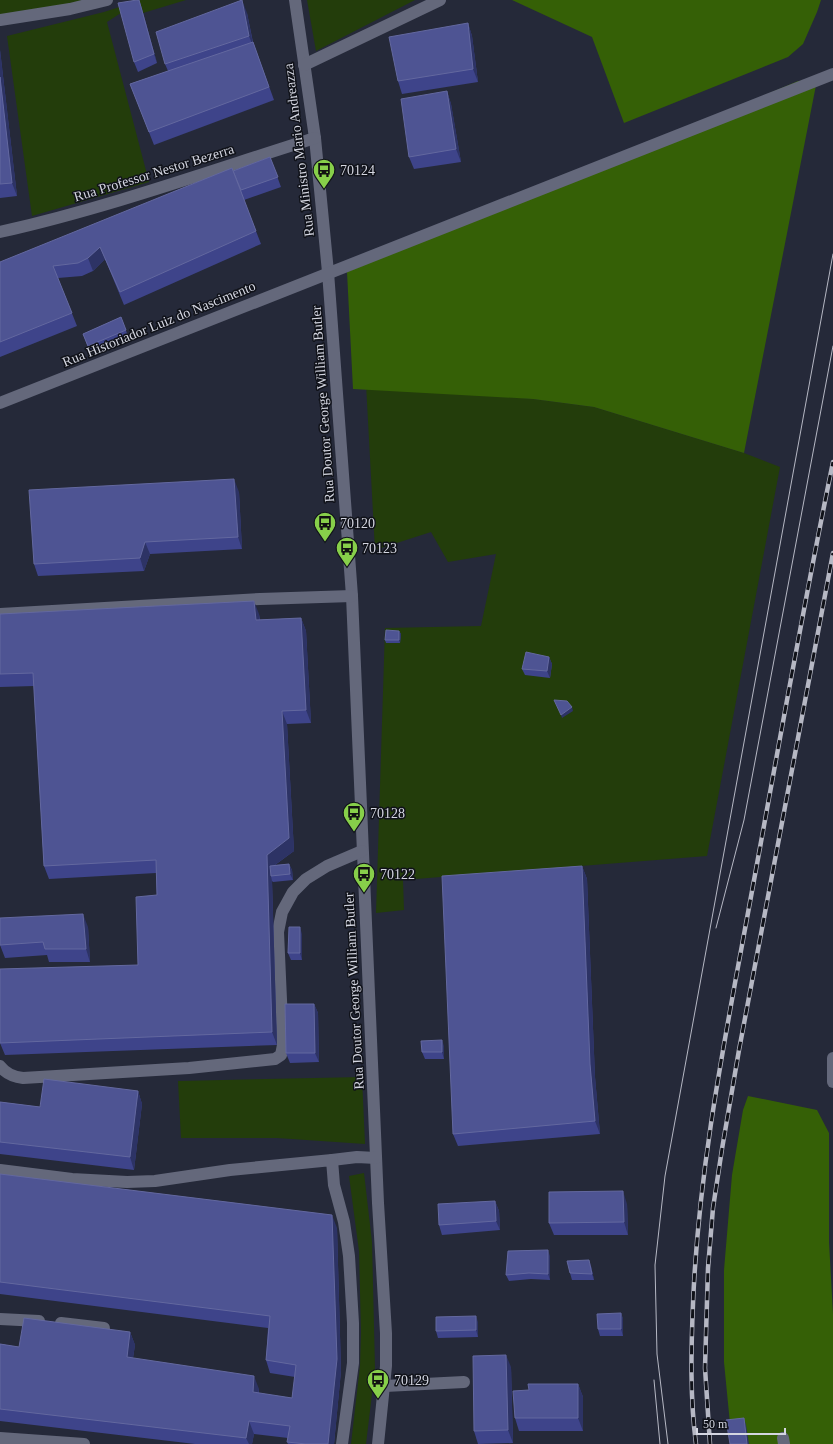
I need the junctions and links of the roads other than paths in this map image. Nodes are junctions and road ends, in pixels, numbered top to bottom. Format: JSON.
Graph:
{"nodes":[{"id":1,"x":107,"y":0,"type":"edge"},
{"id":2,"x":295,"y":0,"type":"edge"},
{"id":3,"x":440,"y":0,"type":"edge"},
{"id":4,"x":0,"y":20,"type":"edge"},
{"id":5,"x":304,"y":65,"type":"junction"},
{"id":6,"x":833,"y":74,"type":"edge"},
{"id":7,"x":315,"y":138,"type":"junction"},
{"id":8,"x":0,"y":232,"type":"edge"},
{"id":9,"x":328,"y":272,"type":"junction"},
{"id":10,"x":0,"y":403,"type":"edge"},
{"id":11,"x":352,"y":596,"type":"junction"},
{"id":12,"x":0,"y":614,"type":"edge"},
{"id":13,"x":362,"y":851,"type":"junction"},
{"id":14,"x":833,"y":1058,"type":"edge"},
{"id":15,"x":0,"y":1066,"type":"edge"},
{"id":16,"x":833,"y":1082,"type":"edge"},
{"id":17,"x":376,"y":1158,"type":"junction"},
{"id":18,"x":332,"y":1160,"type":"junction"},
{"id":19,"x":0,"y":1170,"type":"edge"},
{"id":20,"x":0,"y":1319,"type":"edge"},
{"id":21,"x":104,"y":1328,"type":"edge"},
{"id":22,"x":464,"y":1382,"type":"dead end"},
{"id":23,"x":385,"y":1386,"type":"junction"},
{"id":24,"x":0,"y":1438,"type":"edge"},
{"id":25,"x":84,"y":1444,"type":"edge"},
{"id":26,"x":342,"y":1444,"type":"edge"},
{"id":27,"x":378,"y":1444,"type":"edge"}],
"edges":[{"from":1,"to":4,"type":"street"},
{"from":2,"to":5,"type":"street","name":"Rua Ministro Mario Andreazza"},
{"from":3,"to":5,"type":"street"},
{"from":5,"to":7,"type":"street","name":"Rua Ministro Mario Andreazza"},
{"from":6,"to":9,"type":"street","name":"Rua Historiador Luiz do Nascimento"},
{"from":7,"to":8,"type":"street","name":"Rua Professor Nestor Bezerra"},
{"from":7,"to":9,"type":"street","name":"Rua Ministro Mario Andreazza"},
{"from":9,"to":10,"type":"street","name":"Rua Historiador Luiz do Nascimento"},
{"from":9,"to":11,"type":"street","name":"Rua Doutor George William Butler"},
{"from":11,"to":12,"type":"street"},
{"from":11,"to":13,"type":"street","name":"Rua Doutor George William Butler"},
{"from":13,"to":15,"type":"street"},
{"from":13,"to":17,"type":"street","name":"Rua Doutor George William Butler"},
{"from":14,"to":16,"type":"street"},
{"from":17,"to":18,"type":"street"},
{"from":17,"to":23,"type":"street","name":"Rua Doutor George William Butler"},
{"from":18,"to":19,"type":"street"},
{"from":18,"to":26,"type":"street"},
{"from":20,"to":21,"type":"street"},
{"from":22,"to":23,"type":"street"},
{"from":23,"to":27,"type":"street","name":"Rua Doutor George William Butler"},
{"from":24,"to":25,"type":"street"}]}
